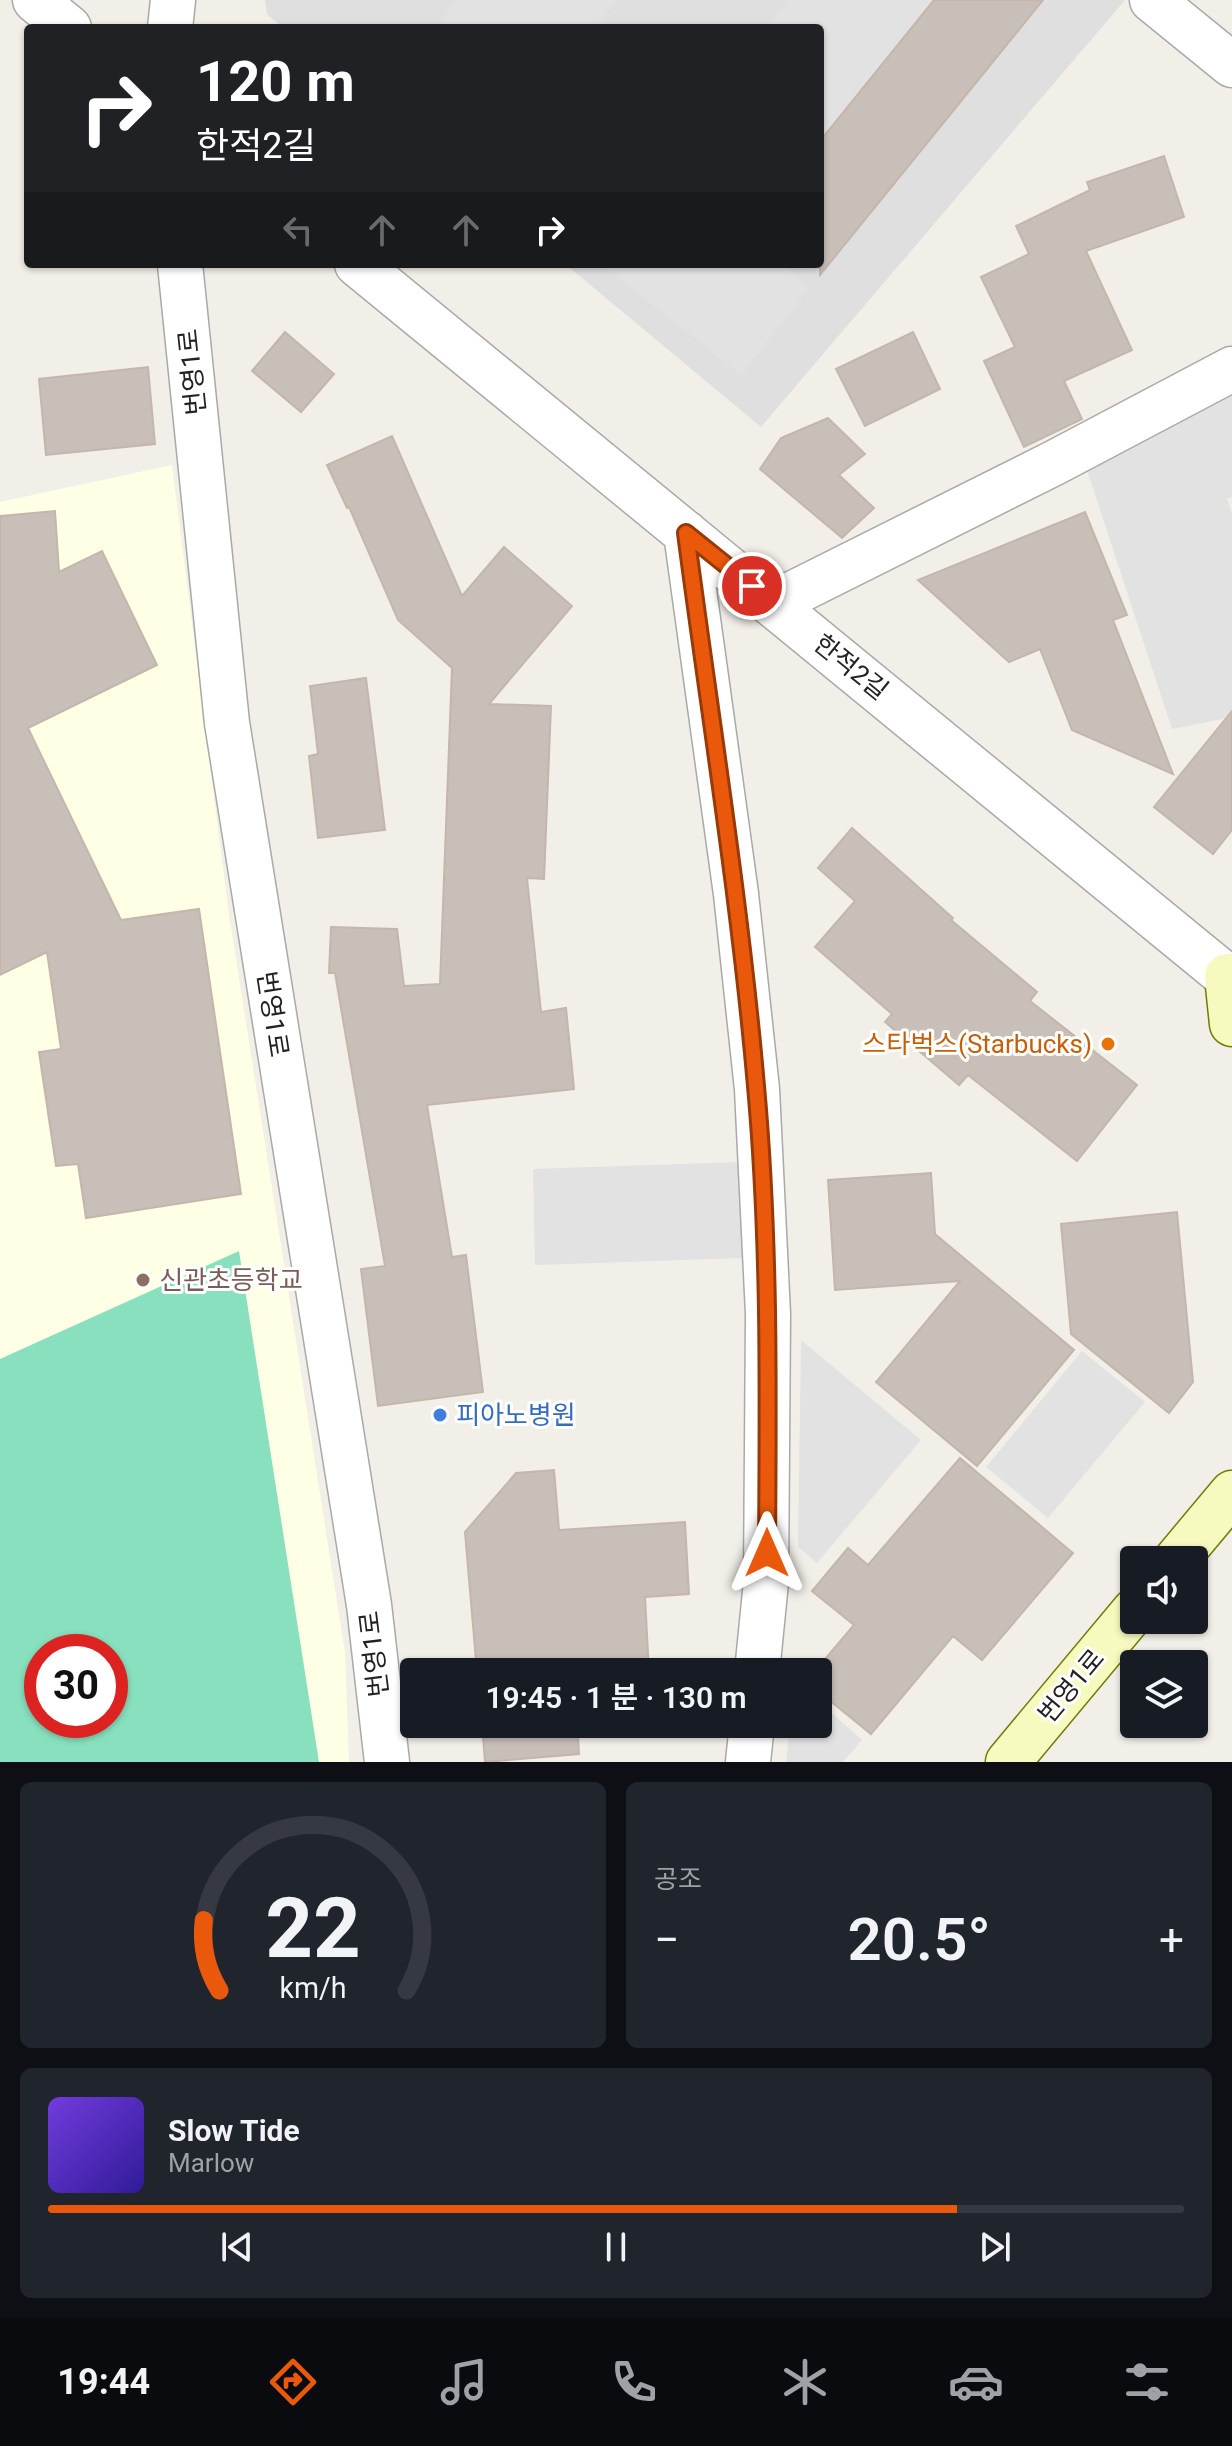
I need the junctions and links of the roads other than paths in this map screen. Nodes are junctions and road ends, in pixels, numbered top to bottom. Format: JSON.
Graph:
{"nodes":[{"id":1,"x":35,"y":0,"type":"edge"},
{"id":2,"x":173,"y":0,"type":"edge"},
{"id":3,"x":1152,"y":0,"type":"edge"},
{"id":4,"x":64,"y":24,"type":"edge"},
{"id":5,"x":170,"y":24,"type":"edge"},
{"id":6,"x":1232,"y":65,"type":"edge"},
{"id":7,"x":180,"y":268,"type":"edge"},
{"id":8,"x":362,"y":268,"type":"edge"},
{"id":9,"x":1232,"y":369,"type":"edge"},
{"id":10,"x":686,"y":533,"type":"junction"},
{"id":11,"x":774,"y":603,"type":"junction"},
{"id":12,"x":1230,"y":978,"type":"edge"},
{"id":13,"x":1232,"y":1024,"type":"edge"},
{"id":14,"x":1232,"y":1493,"type":"edge"},
{"id":15,"x":1188,"y":1546,"type":"edge"},
{"id":16,"x":1120,"y":1628,"type":"edge"},
{"id":17,"x":758,"y":1658,"type":"edge"},
{"id":18,"x":751,"y":1738,"type":"edge"},
{"id":19,"x":387,"y":1762,"type":"edge"},
{"id":20,"x":748,"y":1762,"type":"edge"},
{"id":21,"x":1008,"y":1762,"type":"edge"}],
"edges":[{"from":1,"to":4,"type":"street"},
{"from":2,"to":5,"type":"street"},
{"from":3,"to":6,"type":"street"},
{"from":7,"to":19,"type":"street","name":"번영1로"},
{"from":8,"to":10,"type":"street","name":"한적2길"},
{"from":9,"to":11,"type":"street"},
{"from":10,"to":11,"type":"street","name":"한적2길"},
{"from":10,"to":17,"type":"street"},
{"from":11,"to":12,"type":"street","name":"한적2길"},
{"from":12,"to":13,"type":"main road"},
{"from":14,"to":15,"type":"main road"},
{"from":16,"to":21,"type":"main road","name":"번영1로"},
{"from":18,"to":20,"type":"street"}]}
